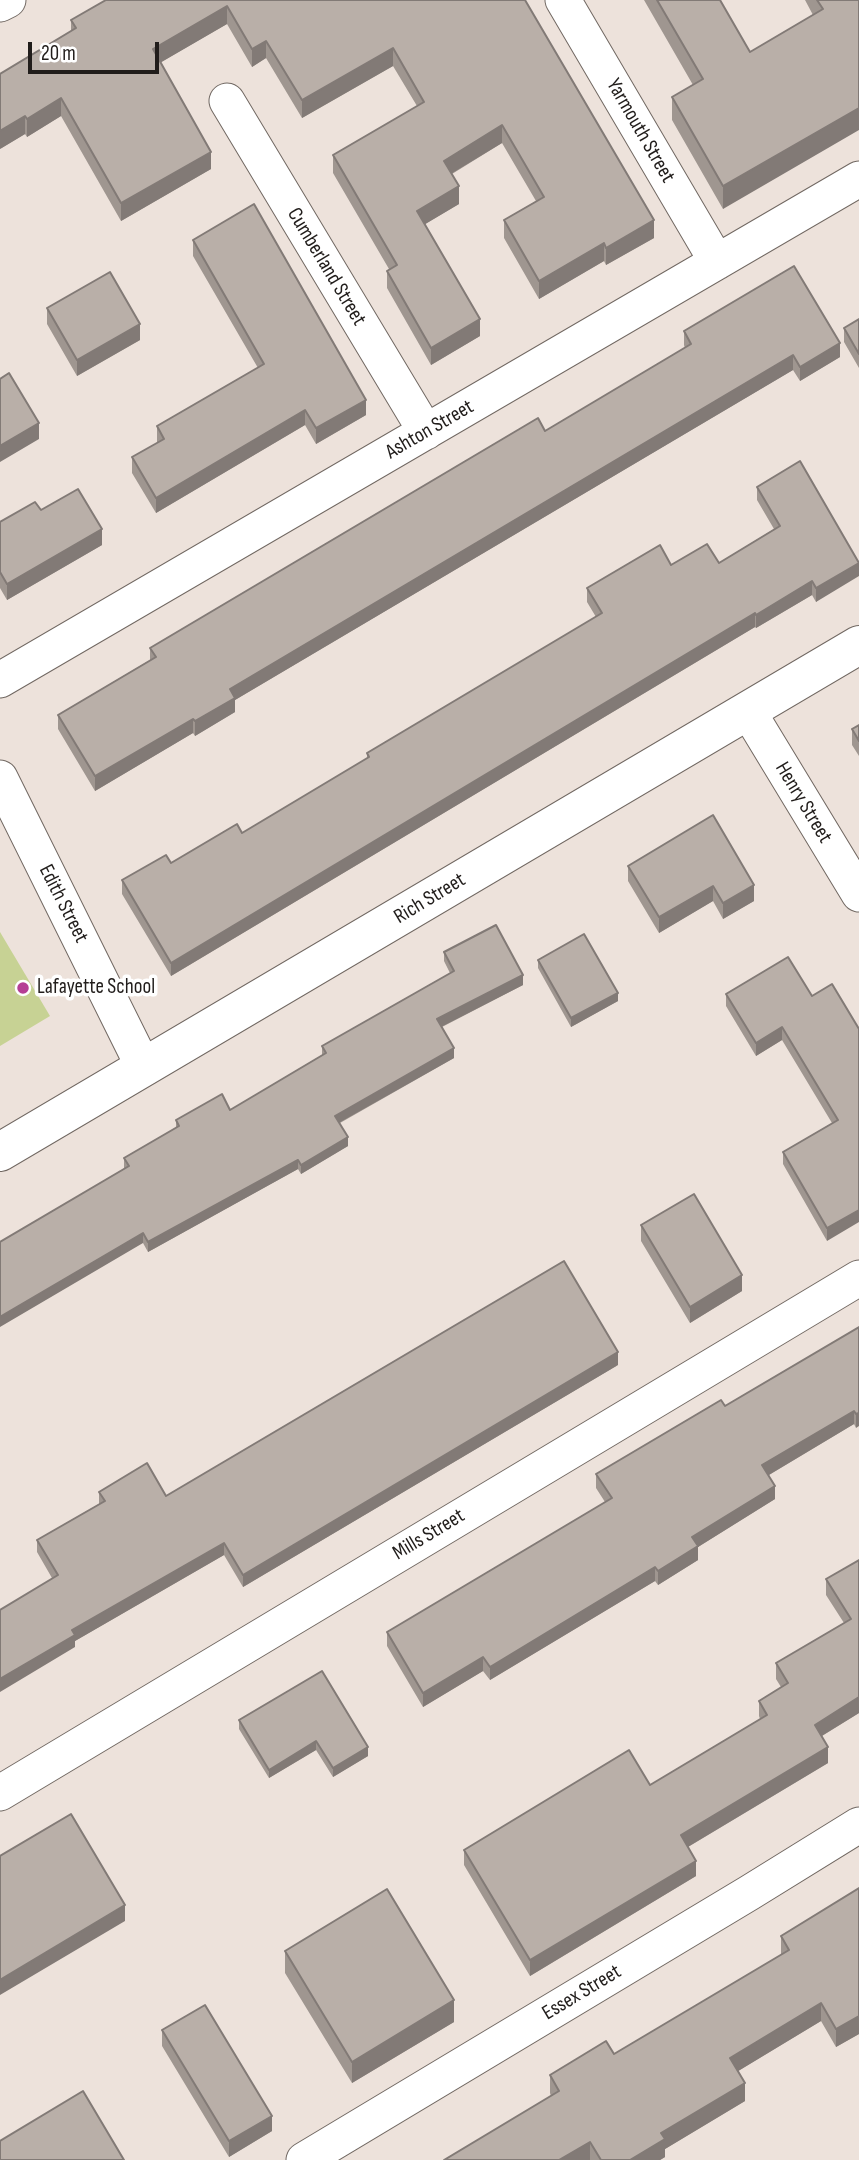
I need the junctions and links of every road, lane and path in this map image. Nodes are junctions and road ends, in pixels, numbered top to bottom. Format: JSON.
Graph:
{"nodes":[{"id":1,"x":8,"y":0,"type":"edge"},
{"id":2,"x":563,"y":0,"type":"edge"},
{"id":3,"x":0,"y":5,"type":"edge"},
{"id":4,"x":227,"y":101,"type":"dead end"},
{"id":5,"x":859,"y":178,"type":"edge"},
{"id":6,"x":717,"y":262,"type":"junction"},
{"id":7,"x":426,"y":432,"type":"junction"},
{"id":8,"x":859,"y":645,"type":"edge"},
{"id":9,"x":0,"y":680,"type":"edge"},
{"id":10,"x":748,"y":711,"type":"junction"},
{"id":11,"x":0,"y":778,"type":"edge"},
{"id":12,"x":859,"y":894,"type":"edge"},
{"id":13,"x":144,"y":1068,"type":"junction"},
{"id":14,"x":0,"y":1152,"type":"edge"},
{"id":15,"x":859,"y":1278,"type":"edge"},
{"id":16,"x":0,"y":1793,"type":"edge"},
{"id":17,"x":859,"y":1825,"type":"edge"},
{"id":18,"x":304,"y":2160,"type":"edge"}],
"edges":[{"from":1,"to":3,"type":"street"},
{"from":2,"to":6,"type":"street","name":"Yarmouth Street"},
{"from":4,"to":7,"type":"street","name":"Cumberland Street"},
{"from":5,"to":6,"type":"street","name":"Ashton Street"},
{"from":6,"to":7,"type":"street","name":"Ashton Street"},
{"from":7,"to":9,"type":"street","name":"Ashton Street"},
{"from":8,"to":10,"type":"street","name":"Rich Street"},
{"from":10,"to":12,"type":"street","name":"Henry Street"},
{"from":10,"to":13,"type":"street","name":"Rich Street"},
{"from":11,"to":13,"type":"street","name":"Edith Street"},
{"from":13,"to":14,"type":"street","name":"Rich Street"},
{"from":15,"to":16,"type":"street","name":"Mills Street"},
{"from":17,"to":18,"type":"street","name":"Essex Street"}]}
